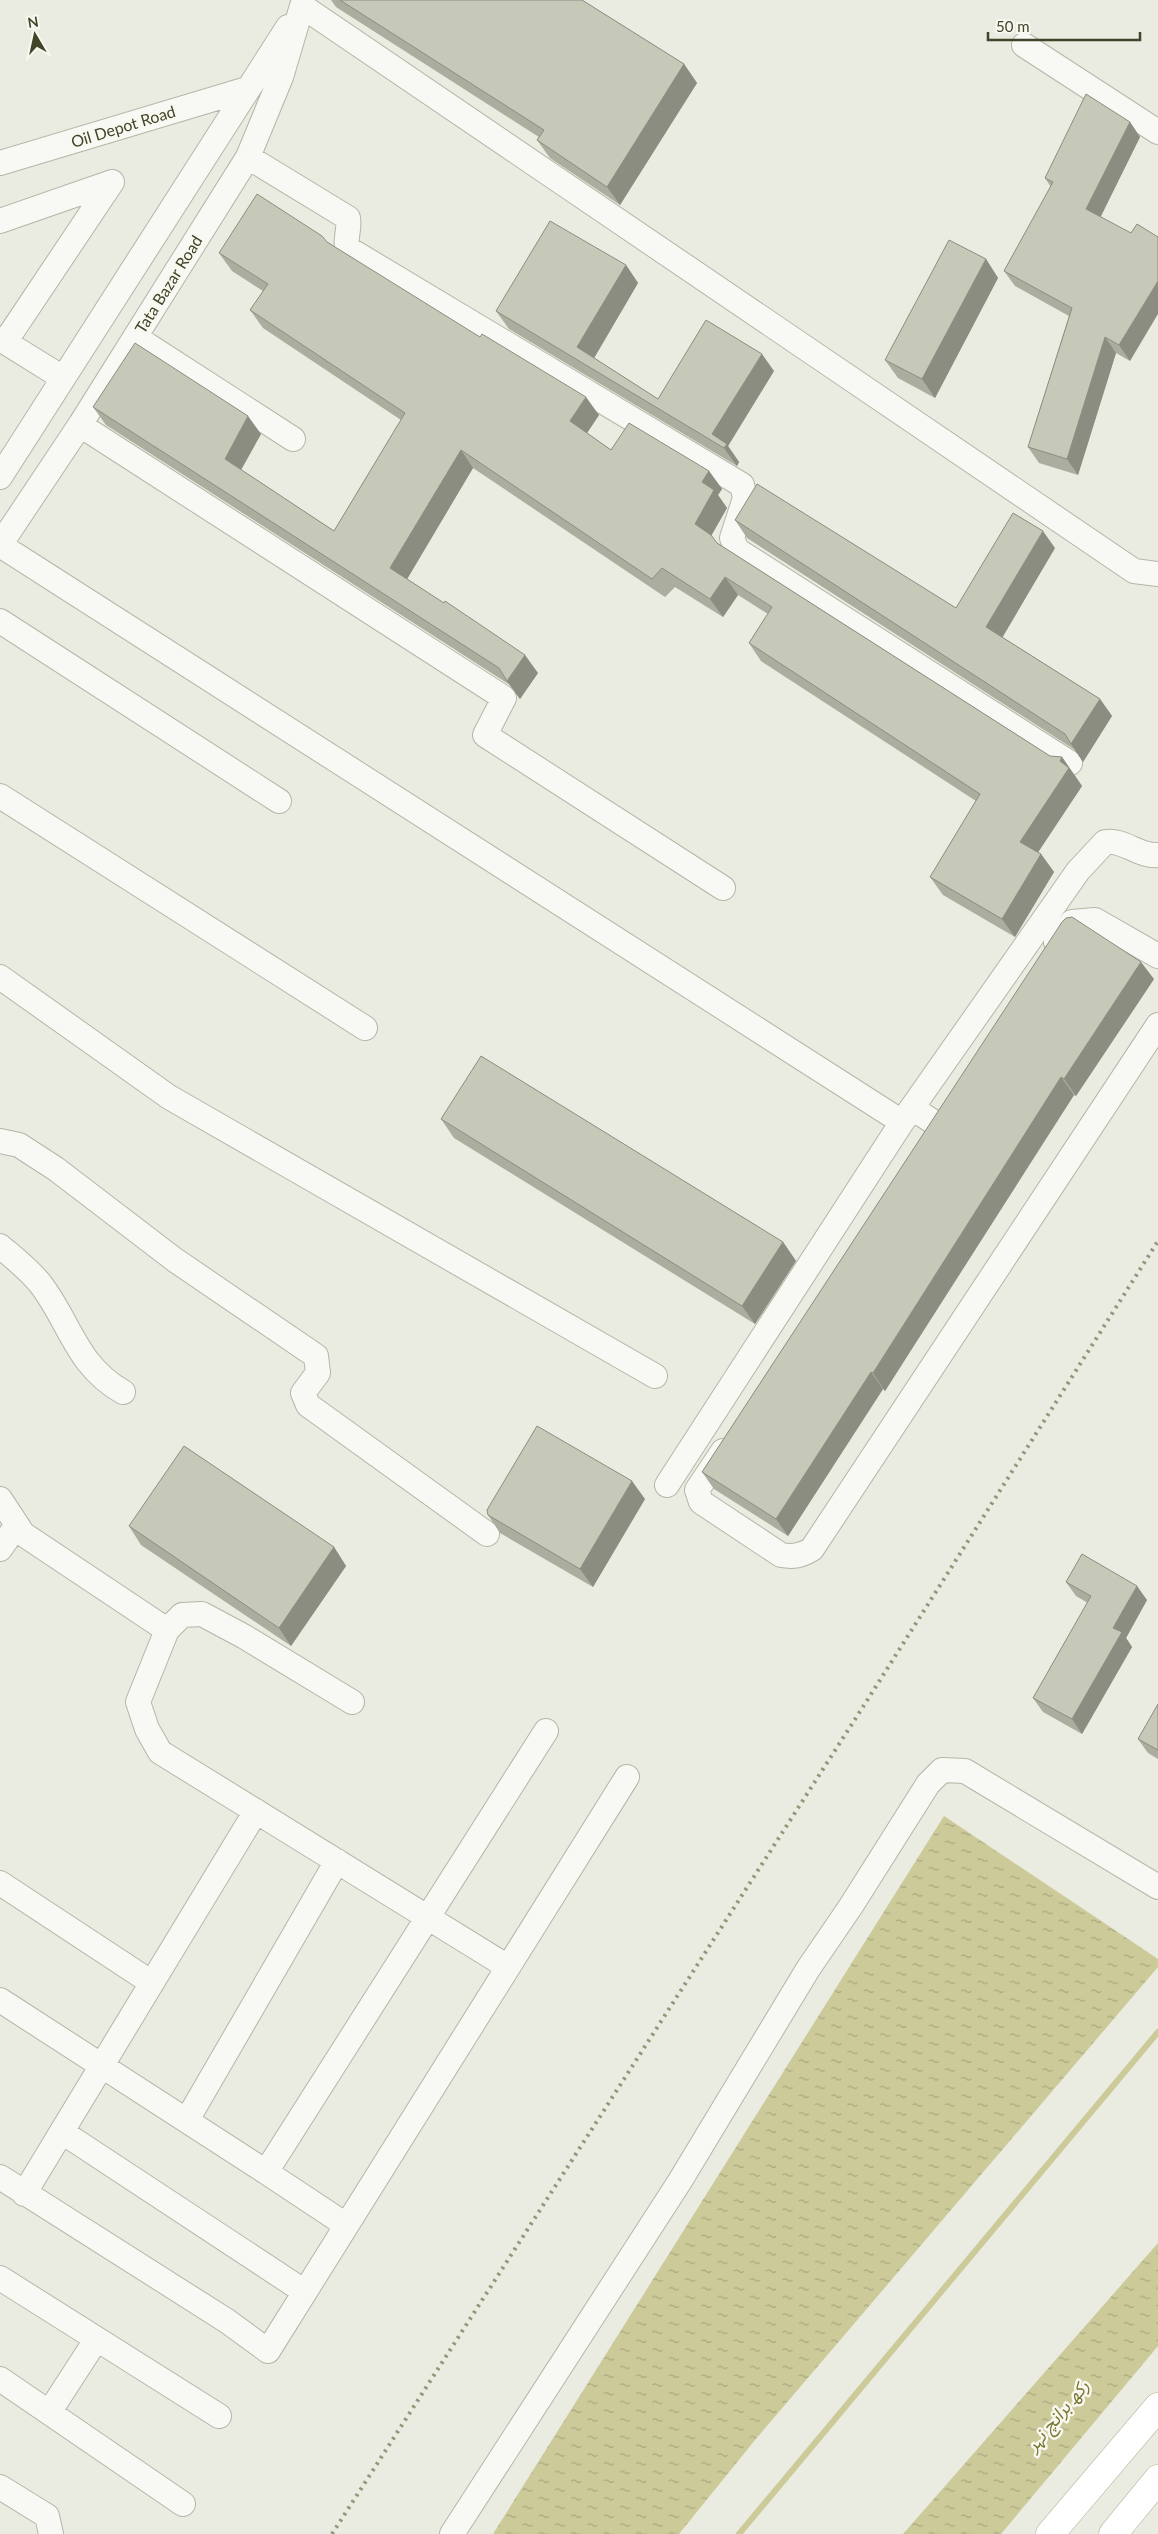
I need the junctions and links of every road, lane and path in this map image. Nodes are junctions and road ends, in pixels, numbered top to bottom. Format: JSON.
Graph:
{"nodes":[{"id":1,"x":302,"y":2,"type":"edge"},
{"id":2,"x":1024,"y":45,"type":"dead end"},
{"id":3,"x":247,"y":89,"type":"junction"},
{"id":4,"x":1158,"y":132,"type":"edge"},
{"id":5,"x":248,"y":157,"type":"junction"},
{"id":6,"x":0,"y":164,"type":"edge"},
{"id":7,"x":0,"y":221,"type":"edge"},
{"id":8,"x":135,"y":337,"type":"junction"},
{"id":9,"x":2,"y":340,"type":"edge"},
{"id":10,"x":63,"y":378,"type":"junction"},
{"id":11,"x":80,"y":425,"type":"junction"},
{"id":12,"x":293,"y":439,"type":"dead end"},
{"id":13,"x":0,"y":477,"type":"edge"},
{"id":14,"x":0,"y":545,"type":"edge"},
{"id":15,"x":1158,"y":574,"type":"edge"},
{"id":16,"x":0,"y":621,"type":"edge"},
{"id":17,"x":1070,"y":763,"type":"edge"},
{"id":18,"x":0,"y":796,"type":"edge"},
{"id":19,"x":279,"y":801,"type":"dead end"},
{"id":20,"x":1158,"y":855,"type":"edge"},
{"id":21,"x":723,"y":888,"type":"dead end"},
{"id":22,"x":1158,"y":956,"type":"edge"},
{"id":23,"x":1042,"y":963,"type":"edge"},
{"id":24,"x":0,"y":977,"type":"edge"},
{"id":25,"x":1158,"y":1025,"type":"edge"},
{"id":26,"x":365,"y":1028,"type":"dead end"},
{"id":27,"x":907,"y":1115,"type":"junction"},
{"id":28,"x":935,"y":1123,"type":"edge"},
{"id":29,"x":0,"y":1141,"type":"edge"},
{"id":30,"x":0,"y":1246,"type":"edge"},
{"id":31,"x":655,"y":1376,"type":"dead end"},
{"id":32,"x":123,"y":1392,"type":"dead end"},
{"id":33,"x":735,"y":1432,"type":"edge"},
{"id":34,"x":667,"y":1485,"type":"dead end"},
{"id":35,"x":0,"y":1499,"type":"edge"},
{"id":36,"x":18,"y":1525,"type":"junction"},
{"id":37,"x":486,"y":1534,"type":"edge"},
{"id":38,"x":0,"y":1550,"type":"edge"},
{"id":39,"x":167,"y":1630,"type":"junction"},
{"id":40,"x":352,"y":1702,"type":"dead end"},
{"id":41,"x":546,"y":1731,"type":"dead end"},
{"id":42,"x":627,"y":1777,"type":"dead end"},
{"id":43,"x":256,"y":1811,"type":"junction"},
{"id":44,"x":337,"y":1861,"type":"junction"},
{"id":45,"x":0,"y":1883,"type":"edge"},
{"id":46,"x":1158,"y":1887,"type":"edge"},
{"id":47,"x":428,"y":1917,"type":"junction"},
{"id":48,"x":508,"y":1968,"type":"junction"},
{"id":49,"x":152,"y":1983,"type":"junction"},
{"id":50,"x":0,"y":2000,"type":"edge"},
{"id":51,"x":102,"y":2066,"type":"junction"},
{"id":52,"x":187,"y":2120,"type":"junction"},
{"id":53,"x":62,"y":2132,"type":"junction"},
{"id":54,"x":266,"y":2172,"type":"junction"},
{"id":55,"x":0,"y":2178,"type":"edge"},
{"id":56,"x":24,"y":2194,"type":"junction"},
{"id":57,"x":346,"y":2226,"type":"junction"},
{"id":58,"x":0,"y":2278,"type":"edge"},
{"id":59,"x":305,"y":2292,"type":"junction"},
{"id":60,"x":96,"y":2340,"type":"junction"},
{"id":61,"x":0,"y":2379,"type":"edge"},
{"id":62,"x":1158,"y":2407,"type":"edge"},
{"id":63,"x":50,"y":2411,"type":"junction"},
{"id":64,"x":219,"y":2416,"type":"dead end"},
{"id":65,"x":1158,"y":2479,"type":"edge"},
{"id":66,"x":0,"y":2487,"type":"edge"},
{"id":67,"x":183,"y":2504,"type":"dead end"},
{"id":68,"x":51,"y":2534,"type":"edge"},
{"id":69,"x":452,"y":2534,"type":"edge"},
{"id":70,"x":1050,"y":2534,"type":"edge"},
{"id":71,"x":1113,"y":2534,"type":"edge"}],
"edges":[{"from":1,"to":3,"type":"street"},
{"from":1,"to":5,"type":"street","name":"Tata Bazar Road"},
{"from":1,"to":15,"type":"street"},
{"from":2,"to":4,"type":"street"},
{"from":3,"to":6,"type":"street","name":"Oil Depot Road"},
{"from":3,"to":10,"type":"street"},
{"from":5,"to":8,"type":"street","name":"Tata Bazar Road"},
{"from":5,"to":17,"type":"street"},
{"from":7,"to":9,"type":"street"},
{"from":8,"to":11,"type":"street","name":"Tata Bazar Road"},
{"from":8,"to":12,"type":"street"},
{"from":9,"to":10,"type":"street"},
{"from":10,"to":13,"type":"street"},
{"from":11,"to":14,"type":"street","name":"Tata Bazar Road"},
{"from":11,"to":21,"type":"street"},
{"from":14,"to":27,"type":"street"},
{"from":16,"to":19,"type":"street"},
{"from":18,"to":26,"type":"street"},
{"from":20,"to":27,"type":"street"},
{"from":22,"to":23,"type":"street"},
{"from":24,"to":31,"type":"street"},
{"from":25,"to":33,"type":"street"},
{"from":27,"to":28,"type":"street"},
{"from":27,"to":34,"type":"street"},
{"from":29,"to":37,"type":"street"},
{"from":30,"to":32,"type":"street"},
{"from":35,"to":36,"type":"street"},
{"from":36,"to":38,"type":"street"},
{"from":36,"to":39,"type":"street"},
{"from":39,"to":40,"type":"street"},
{"from":39,"to":43,"type":"street"},
{"from":41,"to":47,"type":"street"},
{"from":42,"to":48,"type":"street"},
{"from":43,"to":44,"type":"street"},
{"from":43,"to":49,"type":"street"},
{"from":44,"to":47,"type":"street"},
{"from":44,"to":52,"type":"street"},
{"from":45,"to":49,"type":"street"},
{"from":46,"to":69,"type":"street"},
{"from":47,"to":48,"type":"street"},
{"from":47,"to":54,"type":"street"},
{"from":48,"to":57,"type":"street"},
{"from":49,"to":51,"type":"street"},
{"from":50,"to":51,"type":"street"},
{"from":51,"to":52,"type":"street"},
{"from":51,"to":53,"type":"street"},
{"from":52,"to":54,"type":"street"},
{"from":53,"to":56,"type":"street"},
{"from":53,"to":59,"type":"street"},
{"from":54,"to":57,"type":"street"},
{"from":55,"to":56,"type":"street"},
{"from":56,"to":59,"type":"street"},
{"from":57,"to":59,"type":"street"},
{"from":58,"to":60,"type":"street"},
{"from":60,"to":63,"type":"street"},
{"from":60,"to":64,"type":"street"},
{"from":61,"to":63,"type":"street"},
{"from":62,"to":70,"type":"main road"},
{"from":63,"to":67,"type":"street"},
{"from":65,"to":71,"type":"main road"},
{"from":66,"to":68,"type":"street"}]}
